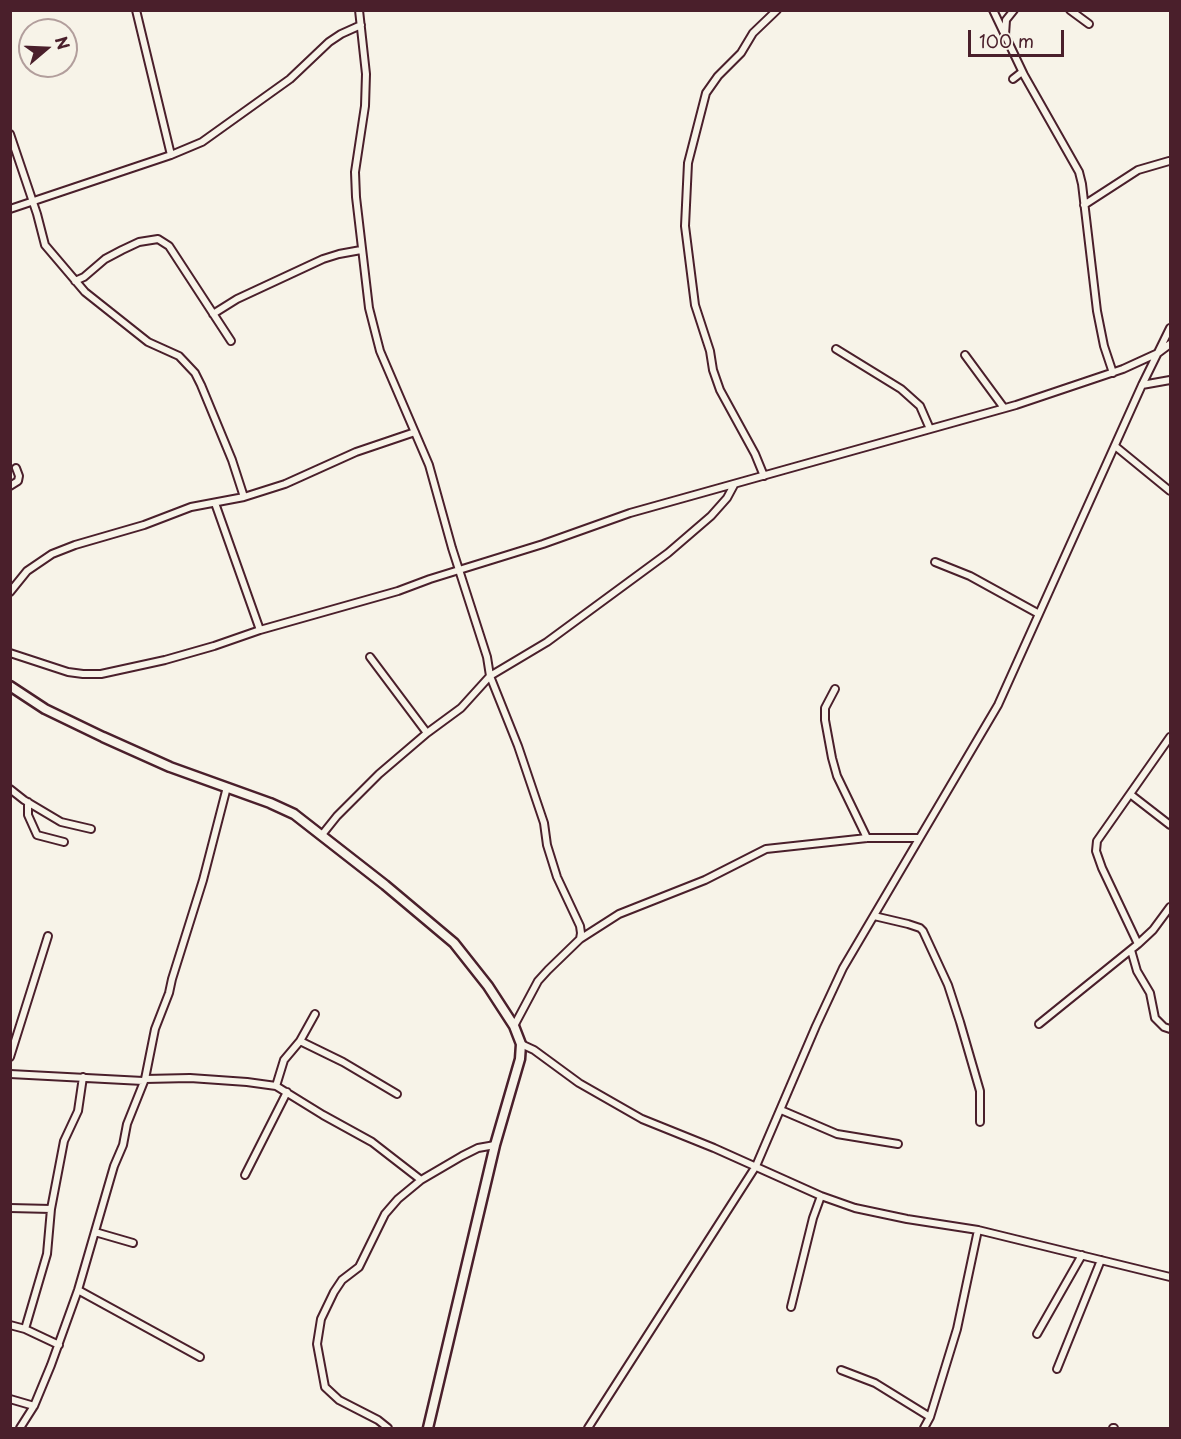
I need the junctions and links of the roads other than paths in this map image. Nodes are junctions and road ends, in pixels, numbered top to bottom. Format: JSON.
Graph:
{"nodes":[{"id":1,"x":136,"y":10,"type":"edge"},
{"id":2,"x":359,"y":10,"type":"edge"},
{"id":3,"x":777,"y":10,"type":"edge"},
{"id":4,"x":993,"y":10,"type":"edge"},
{"id":5,"x":1014,"y":10,"type":"edge"},
{"id":6,"x":1070,"y":10,"type":"edge"},
{"id":7,"x":1089,"y":24,"type":"dead end"},
{"id":8,"x":361,"y":25,"type":"junction"},
{"id":9,"x":1005,"y":35,"type":"junction"},
{"id":10,"x":1022,"y":72,"type":"junction"},
{"id":11,"x":1013,"y":78,"type":"dead end"},
{"id":12,"x":10,"y":134,"type":"edge"},
{"id":13,"x":171,"y":155,"type":"junction"},
{"id":14,"x":1169,"y":161,"type":"edge"},
{"id":15,"x":33,"y":201,"type":"junction"},
{"id":16,"x":1084,"y":205,"type":"junction"},
{"id":17,"x":10,"y":209,"type":"edge"},
{"id":18,"x":362,"y":250,"type":"junction"},
{"id":19,"x":75,"y":281,"type":"junction"},
{"id":20,"x":213,"y":314,"type":"junction"},
{"id":21,"x":1170,"y":328,"type":"edge"},
{"id":22,"x":231,"y":341,"type":"dead end"},
{"id":23,"x":1170,"y":344,"type":"edge"},
{"id":24,"x":836,"y":349,"type":"dead end"},
{"id":25,"x":1158,"y":353,"type":"junction"},
{"id":26,"x":965,"y":356,"type":"dead end"},
{"id":27,"x":1113,"y":373,"type":"junction"},
{"id":28,"x":1170,"y":380,"type":"edge"},
{"id":29,"x":1142,"y":385,"type":"junction"},
{"id":30,"x":1004,"y":408,"type":"junction"},
{"id":31,"x":930,"y":429,"type":"junction"},
{"id":32,"x":414,"y":432,"type":"junction"},
{"id":33,"x":1114,"y":446,"type":"junction"},
{"id":34,"x":16,"y":468,"type":"dead end"},
{"id":35,"x":764,"y":476,"type":"junction"},
{"id":36,"x":734,"y":485,"type":"junction"},
{"id":37,"x":10,"y":486,"type":"edge"},
{"id":38,"x":1170,"y":490,"type":"edge"},
{"id":39,"x":244,"y":497,"type":"junction"},
{"id":40,"x":215,"y":503,"type":"junction"},
{"id":41,"x":935,"y":562,"type":"dead end"},
{"id":42,"x":460,"y":570,"type":"junction"},
{"id":43,"x":10,"y":592,"type":"edge"},
{"id":44,"x":1039,"y":614,"type":"junction"},
{"id":45,"x":260,"y":630,"type":"junction"},
{"id":46,"x":10,"y":653,"type":"edge"},
{"id":47,"x":370,"y":657,"type":"dead end"},
{"id":48,"x":490,"y":676,"type":"junction"},
{"id":49,"x":10,"y":686,"type":"edge"},
{"id":50,"x":835,"y":689,"type":"dead end"},
{"id":51,"x":427,"y":733,"type":"junction"},
{"id":52,"x":1170,"y":736,"type":"edge"},
{"id":53,"x":227,"y":787,"type":"junction"},
{"id":54,"x":10,"y":789,"type":"edge"},
{"id":55,"x":1130,"y":794,"type":"junction"},
{"id":56,"x":28,"y":802,"type":"junction"},
{"id":57,"x":1170,"y":825,"type":"edge"},
{"id":58,"x":92,"y":830,"type":"dead end"},
{"id":59,"x":321,"y":836,"type":"junction"},
{"id":60,"x":867,"y":838,"type":"junction"},
{"id":61,"x":919,"y":838,"type":"junction"},
{"id":62,"x":64,"y":842,"type":"dead end"},
{"id":63,"x":1170,"y":907,"type":"edge"},
{"id":64,"x":874,"y":916,"type":"junction"},
{"id":65,"x":48,"y":936,"type":"dead end"},
{"id":66,"x":580,"y":939,"type":"junction"},
{"id":67,"x":1138,"y":944,"type":"junction"},
{"id":68,"x":1131,"y":950,"type":"junction"},
{"id":69,"x":315,"y":1014,"type":"dead end"},
{"id":70,"x":1039,"y":1024,"type":"dead end"},
{"id":71,"x":514,"y":1026,"type":"junction"},
{"id":72,"x":1170,"y":1029,"type":"edge"},
{"id":73,"x":300,"y":1041,"type":"junction"},
{"id":74,"x":521,"y":1044,"type":"junction"},
{"id":75,"x":10,"y":1057,"type":"edge"},
{"id":76,"x":10,"y":1074,"type":"edge"},
{"id":77,"x":83,"y":1077,"type":"junction"},
{"id":78,"x":144,"y":1080,"type":"junction"},
{"id":79,"x":276,"y":1086,"type":"junction"},
{"id":80,"x":287,"y":1092,"type":"junction"},
{"id":81,"x":396,"y":1094,"type":"dead end"},
{"id":82,"x":781,"y":1110,"type":"junction"},
{"id":83,"x":980,"y":1122,"type":"dead end"},
{"id":84,"x":898,"y":1144,"type":"dead end"},
{"id":85,"x":495,"y":1145,"type":"junction"},
{"id":86,"x":756,"y":1166,"type":"junction"},
{"id":87,"x":245,"y":1175,"type":"dead end"},
{"id":88,"x":421,"y":1180,"type":"junction"},
{"id":89,"x":821,"y":1196,"type":"junction"},
{"id":90,"x":10,"y":1208,"type":"edge"},
{"id":91,"x":51,"y":1209,"type":"junction"},
{"id":92,"x":978,"y":1230,"type":"junction"},
{"id":93,"x":95,"y":1232,"type":"junction"},
{"id":94,"x":133,"y":1243,"type":"dead end"},
{"id":95,"x":1082,"y":1255,"type":"junction"},
{"id":96,"x":1101,"y":1260,"type":"junction"},
{"id":97,"x":1170,"y":1278,"type":"edge"},
{"id":98,"x":78,"y":1290,"type":"junction"},
{"id":99,"x":791,"y":1306,"type":"dead end"},
{"id":100,"x":10,"y":1325,"type":"edge"},
{"id":101,"x":25,"y":1329,"type":"junction"},
{"id":102,"x":1037,"y":1334,"type":"dead end"},
{"id":103,"x":59,"y":1345,"type":"junction"},
{"id":104,"x":200,"y":1356,"type":"dead end"},
{"id":105,"x":1057,"y":1369,"type":"dead end"},
{"id":106,"x":841,"y":1370,"type":"dead end"},
{"id":107,"x":10,"y":1399,"type":"edge"},
{"id":108,"x":34,"y":1406,"type":"junction"},
{"id":109,"x":930,"y":1417,"type":"junction"},
{"id":110,"x":20,"y":1428,"type":"edge"},
{"id":111,"x":388,"y":1428,"type":"edge"},
{"id":112,"x":428,"y":1428,"type":"edge"},
{"id":113,"x":588,"y":1428,"type":"edge"},
{"id":114,"x":924,"y":1428,"type":"edge"}],
"edges":[{"from":1,"to":13,"type":"street"},
{"from":2,"to":8,"type":"street"},
{"from":3,"to":35,"type":"street"},
{"from":4,"to":9,"type":"street"},
{"from":5,"to":9,"type":"street"},
{"from":6,"to":7,"type":"street"},
{"from":8,"to":13,"type":"street"},
{"from":8,"to":18,"type":"street"},
{"from":9,"to":10,"type":"street"},
{"from":10,"to":11,"type":"street"},
{"from":10,"to":16,"type":"street"},
{"from":12,"to":15,"type":"street"},
{"from":13,"to":15,"type":"street"},
{"from":14,"to":16,"type":"street"},
{"from":15,"to":17,"type":"street"},
{"from":15,"to":19,"type":"street"},
{"from":16,"to":27,"type":"street"},
{"from":18,"to":20,"type":"street"},
{"from":18,"to":32,"type":"street"},
{"from":19,"to":20,"type":"street"},
{"from":19,"to":39,"type":"street"},
{"from":20,"to":22,"type":"street"},
{"from":21,"to":25,"type":"street"},
{"from":23,"to":25,"type":"street"},
{"from":24,"to":31,"type":"street"},
{"from":25,"to":27,"type":"street"},
{"from":25,"to":29,"type":"street"},
{"from":26,"to":30,"type":"street"},
{"from":27,"to":30,"type":"street"},
{"from":28,"to":29,"type":"street"},
{"from":29,"to":33,"type":"street"},
{"from":30,"to":31,"type":"street"},
{"from":31,"to":35,"type":"street"},
{"from":32,"to":39,"type":"street"},
{"from":32,"to":42,"type":"street"},
{"from":33,"to":38,"type":"street"},
{"from":33,"to":44,"type":"street"},
{"from":34,"to":37,"type":"street"},
{"from":35,"to":36,"type":"street"},
{"from":36,"to":42,"type":"street"},
{"from":36,"to":48,"type":"street"},
{"from":39,"to":40,"type":"street"},
{"from":40,"to":43,"type":"street"},
{"from":40,"to":45,"type":"street"},
{"from":41,"to":44,"type":"street"},
{"from":42,"to":45,"type":"street"},
{"from":42,"to":48,"type":"street"},
{"from":44,"to":61,"type":"street"},
{"from":45,"to":46,"type":"street"},
{"from":47,"to":51,"type":"street"},
{"from":48,"to":51,"type":"street"},
{"from":48,"to":66,"type":"street"},
{"from":49,"to":53,"type":"street"},
{"from":50,"to":60,"type":"street"},
{"from":51,"to":59,"type":"street"},
{"from":52,"to":55,"type":"street"},
{"from":53,"to":59,"type":"street"},
{"from":53,"to":78,"type":"street"},
{"from":54,"to":56,"type":"street"},
{"from":55,"to":57,"type":"street"},
{"from":55,"to":67,"type":"street"},
{"from":56,"to":58,"type":"street"},
{"from":56,"to":62,"type":"street"},
{"from":59,"to":71,"type":"street"},
{"from":60,"to":61,"type":"street"},
{"from":60,"to":66,"type":"street"},
{"from":61,"to":64,"type":"street"},
{"from":63,"to":67,"type":"street"},
{"from":64,"to":82,"type":"street"},
{"from":64,"to":83,"type":"street"},
{"from":65,"to":75,"type":"street"},
{"from":66,"to":71,"type":"street"},
{"from":67,"to":68,"type":"street"},
{"from":68,"to":70,"type":"street"},
{"from":68,"to":72,"type":"street"},
{"from":69,"to":73,"type":"street"},
{"from":71,"to":74,"type":"street"},
{"from":73,"to":79,"type":"street"},
{"from":73,"to":81,"type":"street"},
{"from":74,"to":85,"type":"street"},
{"from":74,"to":86,"type":"street"},
{"from":76,"to":77,"type":"street"},
{"from":77,"to":78,"type":"street"},
{"from":77,"to":91,"type":"street"},
{"from":78,"to":79,"type":"street"},
{"from":78,"to":93,"type":"street"},
{"from":79,"to":80,"type":"street"},
{"from":80,"to":87,"type":"street"},
{"from":80,"to":88,"type":"street"},
{"from":82,"to":84,"type":"street"},
{"from":82,"to":86,"type":"street"},
{"from":85,"to":88,"type":"street"},
{"from":85,"to":112,"type":"street"},
{"from":86,"to":89,"type":"street"},
{"from":86,"to":113,"type":"street"},
{"from":88,"to":111,"type":"street"},
{"from":89,"to":92,"type":"street"},
{"from":89,"to":99,"type":"street"},
{"from":90,"to":91,"type":"street"},
{"from":91,"to":101,"type":"street"},
{"from":92,"to":95,"type":"street"},
{"from":92,"to":109,"type":"street"},
{"from":93,"to":94,"type":"street"},
{"from":93,"to":98,"type":"street"},
{"from":95,"to":96,"type":"street"},
{"from":95,"to":102,"type":"street"},
{"from":96,"to":97,"type":"street"},
{"from":96,"to":105,"type":"street"},
{"from":98,"to":103,"type":"street"},
{"from":98,"to":104,"type":"street"},
{"from":100,"to":101,"type":"street"},
{"from":101,"to":103,"type":"street"},
{"from":103,"to":108,"type":"street"},
{"from":106,"to":109,"type":"street"},
{"from":107,"to":108,"type":"street"},
{"from":108,"to":110,"type":"street"},
{"from":109,"to":114,"type":"street"}]}
